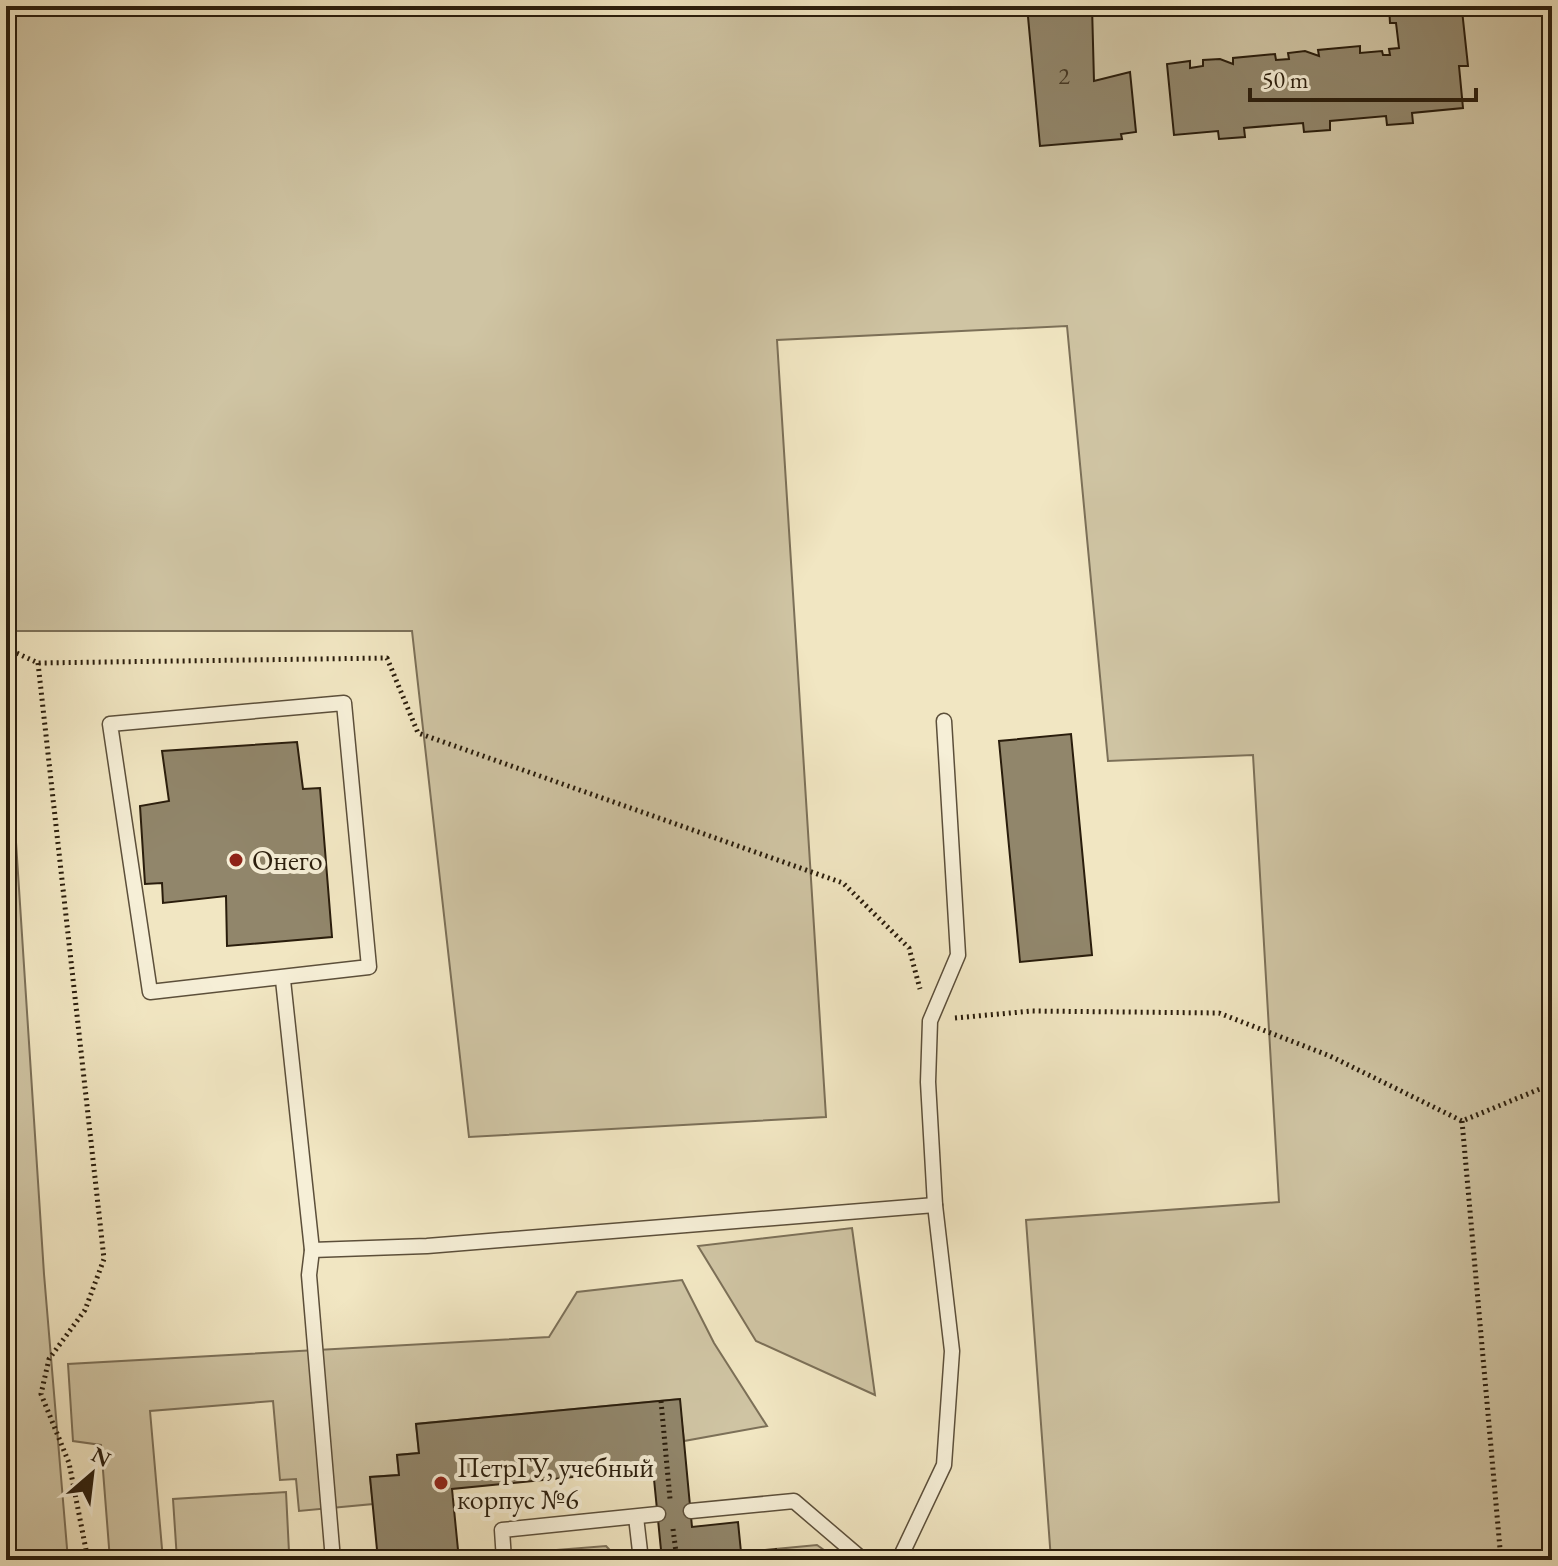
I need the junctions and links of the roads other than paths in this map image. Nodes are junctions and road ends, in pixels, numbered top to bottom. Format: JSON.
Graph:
{"nodes":[{"id":1,"x":944,"y":721,"type":"dead end"},
{"id":2,"x":283,"y":980,"type":"junction"},
{"id":3,"x":935,"y":1205,"type":"junction"},
{"id":4,"x":312,"y":1250,"type":"junction"},
{"id":5,"x":691,"y":1511,"type":"dead end"},
{"id":6,"x":658,"y":1514,"type":"dead end"},
{"id":7,"x":636,"y":1517,"type":"junction"},
{"id":8,"x":333,"y":1560,"type":"edge"},
{"id":9,"x":504,"y":1560,"type":"edge"},
{"id":10,"x":641,"y":1560,"type":"edge"},
{"id":11,"x":863,"y":1560,"type":"edge"},
{"id":12,"x":899,"y":1560,"type":"edge"}],
"edges":[{"from":1,"to":3,"type":"lane"},
{"from":2,"to":2,"type":"lane"},
{"from":2,"to":4,"type":"lane"},
{"from":3,"to":4,"type":"lane"},
{"from":3,"to":12,"type":"lane"},
{"from":4,"to":8,"type":"lane"},
{"from":5,"to":11,"type":"lane"},
{"from":6,"to":7,"type":"lane"},
{"from":7,"to":9,"type":"lane"},
{"from":7,"to":10,"type":"lane"}]}
